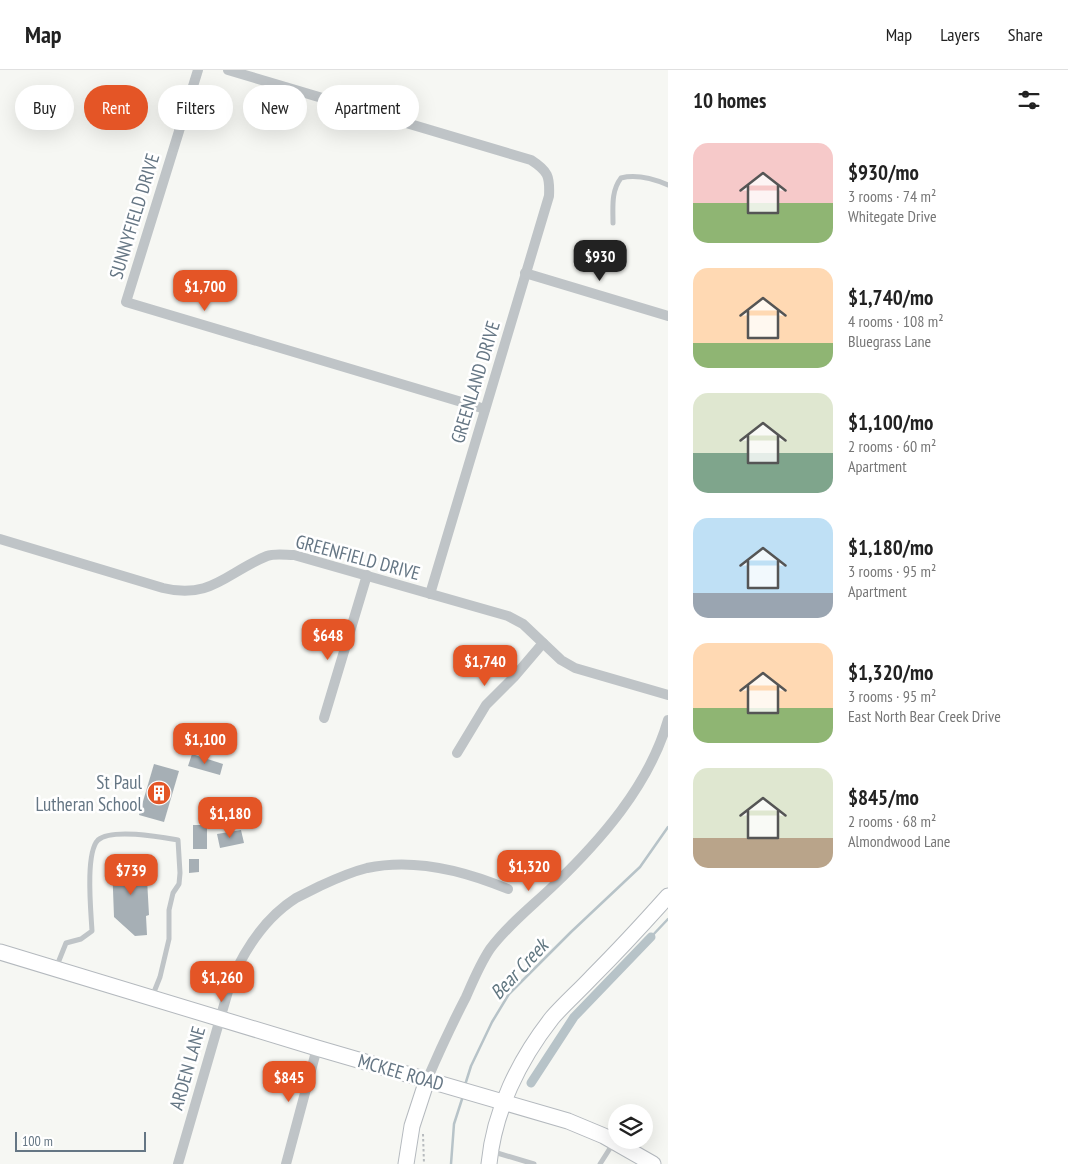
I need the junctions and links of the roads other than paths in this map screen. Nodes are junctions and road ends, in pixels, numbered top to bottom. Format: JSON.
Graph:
{"nodes":[{"id":1,"x":198,"y":70,"type":"edge"},
{"id":2,"x":228,"y":70,"type":"edge"},
{"id":3,"x":668,"y":185,"type":"edge"},
{"id":4,"x":613,"y":223,"type":"dead end"},
{"id":5,"x":525,"y":273,"type":"junction"},
{"id":6,"x":668,"y":316,"type":"edge"},
{"id":7,"x":485,"y":409,"type":"junction"},
{"id":8,"x":0,"y":539,"type":"edge"},
{"id":9,"x":367,"y":575,"type":"junction"},
{"id":10,"x":430,"y":594,"type":"junction"},
{"id":11,"x":543,"y":643,"type":"junction"},
{"id":12,"x":668,"y":695,"type":"edge"},
{"id":13,"x":324,"y":718,"type":"dead end"},
{"id":14,"x":668,"y":720,"type":"edge"},
{"id":15,"x":457,"y":753,"type":"dead end"},
{"id":16,"x":508,"y":889,"type":"dead end"},
{"id":17,"x":668,"y":896,"type":"edge"},
{"id":18,"x":0,"y":952,"type":"edge"},
{"id":19,"x":56,"y":968,"type":"junction"},
{"id":20,"x":152,"y":997,"type":"junction"},
{"id":21,"x":219,"y":1018,"type":"junction"},
{"id":22,"x":317,"y":1048,"type":"junction"},
{"id":23,"x":432,"y":1081,"type":"junction"},
{"id":24,"x":504,"y":1101,"type":"junction"},
{"id":25,"x":608,"y":1139,"type":"edge"},
{"id":26,"x":610,"y":1149,"type":"edge"},
{"id":27,"x":626,"y":1149,"type":"edge"},
{"id":28,"x":490,"y":1158,"type":"edge"},
{"id":29,"x":178,"y":1164,"type":"edge"},
{"id":30,"x":286,"y":1164,"type":"edge"},
{"id":31,"x":406,"y":1164,"type":"edge"},
{"id":32,"x":534,"y":1164,"type":"edge"},
{"id":33,"x":600,"y":1164,"type":"edge"},
{"id":34,"x":653,"y":1164,"type":"edge"}],
"edges":[{"from":1,"to":7,"type":"street","name":"SUNNYFIELD DRIVE"},
{"from":2,"to":5,"type":"street","name":"GREENLAND DRIVE"},
{"from":3,"to":4,"type":"lane"},
{"from":5,"to":6,"type":"street"},
{"from":5,"to":7,"type":"street","name":"GREENLAND DRIVE"},
{"from":7,"to":10,"type":"street","name":"GREENLAND DRIVE"},
{"from":8,"to":9,"type":"street","name":"GREENFIELD DRIVE"},
{"from":9,"to":10,"type":"street","name":"GREENFIELD DRIVE"},
{"from":9,"to":13,"type":"street"},
{"from":10,"to":11,"type":"street","name":"GREENFIELD DRIVE"},
{"from":11,"to":12,"type":"street","name":"GREENFIELD DRIVE"},
{"from":11,"to":15,"type":"street"},
{"from":14,"to":23,"type":"street"},
{"from":16,"to":21,"type":"street","name":"ARDEN LANE"},
{"from":17,"to":24,"type":"street"},
{"from":18,"to":19,"type":"street","name":"MCKEE ROAD"},
{"from":19,"to":20,"type":"street","name":"MCKEE ROAD"},
{"from":19,"to":20,"type":"lane"},
{"from":20,"to":21,"type":"street","name":"MCKEE ROAD"},
{"from":21,"to":22,"type":"street","name":"MCKEE ROAD"},
{"from":21,"to":29,"type":"street","name":"ARDEN LANE"},
{"from":22,"to":23,"type":"street","name":"MCKEE ROAD"},
{"from":22,"to":30,"type":"street"},
{"from":23,"to":24,"type":"street","name":"MCKEE ROAD"},
{"from":23,"to":31,"type":"street"},
{"from":24,"to":25,"type":"street","name":"MCKEE ROAD"},
{"from":24,"to":28,"type":"street"},
{"from":26,"to":33,"type":"lane"},
{"from":27,"to":34,"type":"street","name":"MCKEE ROAD"},
{"from":28,"to":32,"type":"lane"}]}
